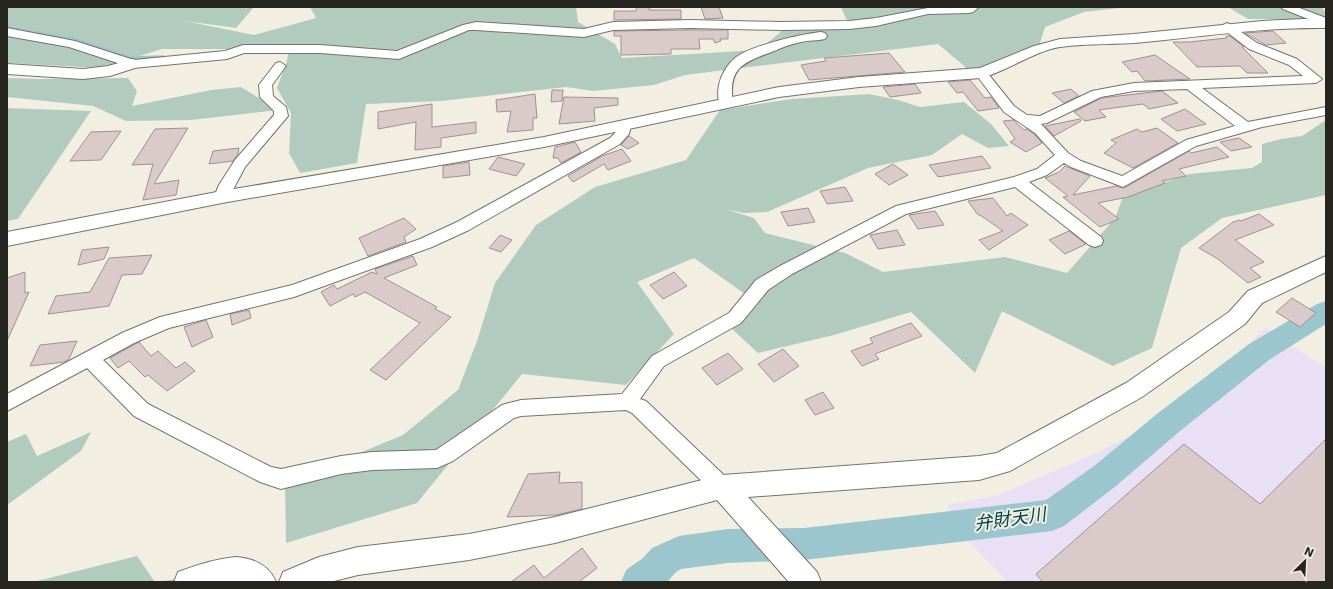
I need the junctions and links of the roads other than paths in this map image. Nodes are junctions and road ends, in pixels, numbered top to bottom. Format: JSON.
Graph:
{"nodes":[{"id":1,"x":973,"y":7,"type":"edge"},
{"id":2,"x":1287,"y":7,"type":"edge"},
{"id":3,"x":1326,"y":23,"type":"edge"},
{"id":4,"x":845,"y":25,"type":"junction"},
{"id":5,"x":1227,"y":27,"type":"junction"},
{"id":6,"x":7,"y":32,"type":"edge"},
{"id":7,"x":133,"y":64,"type":"junction"},
{"id":8,"x":280,"y":66,"type":"dead end"},
{"id":9,"x":7,"y":69,"type":"edge"},
{"id":10,"x":981,"y":73,"type":"junction"},
{"id":11,"x":1189,"y":84,"type":"junction"},
{"id":12,"x":726,"y":103,"type":"junction"},
{"id":13,"x":1326,"y":111,"type":"edge"},
{"id":14,"x":1024,"y":120,"type":"junction"},
{"id":15,"x":624,"y":125,"type":"junction"},
{"id":16,"x":1246,"y":128,"type":"junction"},
{"id":17,"x":1063,"y":156,"type":"junction"},
{"id":18,"x":1018,"y":181,"type":"junction"},
{"id":19,"x":222,"y":197,"type":"junction"},
{"id":20,"x":7,"y":239,"type":"edge"},
{"id":21,"x":1095,"y":241,"type":"dead end"},
{"id":22,"x":1326,"y":263,"type":"edge"},
{"id":23,"x":88,"y":358,"type":"junction"},
{"id":24,"x":627,"y":402,"type":"junction"},
{"id":25,"x":7,"y":403,"type":"edge"},
{"id":26,"x":722,"y":487,"type":"junction"},
{"id":27,"x":188,"y":582,"type":"edge"},
{"id":28,"x":262,"y":582,"type":"edge"},
{"id":29,"x":293,"y":582,"type":"edge"},
{"id":30,"x":807,"y":582,"type":"edge"}],
"edges":[{"from":1,"to":4,"type":"street"},
{"from":2,"to":3,"type":"street"},
{"from":3,"to":5,"type":"street"},
{"from":4,"to":7,"type":"street"},
{"from":4,"to":12,"type":"street"},
{"from":5,"to":10,"type":"street"},
{"from":5,"to":11,"type":"street"},
{"from":6,"to":7,"type":"street"},
{"from":7,"to":9,"type":"street"},
{"from":8,"to":19,"type":"street"},
{"from":10,"to":12,"type":"street"},
{"from":10,"to":14,"type":"street"},
{"from":11,"to":14,"type":"street"},
{"from":11,"to":16,"type":"street"},
{"from":12,"to":15,"type":"street"},
{"from":13,"to":16,"type":"street"},
{"from":14,"to":17,"type":"street"},
{"from":15,"to":19,"type":"street"},
{"from":15,"to":23,"type":"street"},
{"from":16,"to":17,"type":"street"},
{"from":17,"to":18,"type":"street"},
{"from":18,"to":21,"type":"street"},
{"from":18,"to":24,"type":"street"},
{"from":19,"to":20,"type":"street"},
{"from":22,"to":26,"type":"street"},
{"from":23,"to":24,"type":"street"},
{"from":23,"to":25,"type":"street"},
{"from":24,"to":26,"type":"street"},
{"from":26,"to":29,"type":"street"},
{"from":26,"to":30,"type":"street"},
{"from":27,"to":28,"type":"street"}]}
